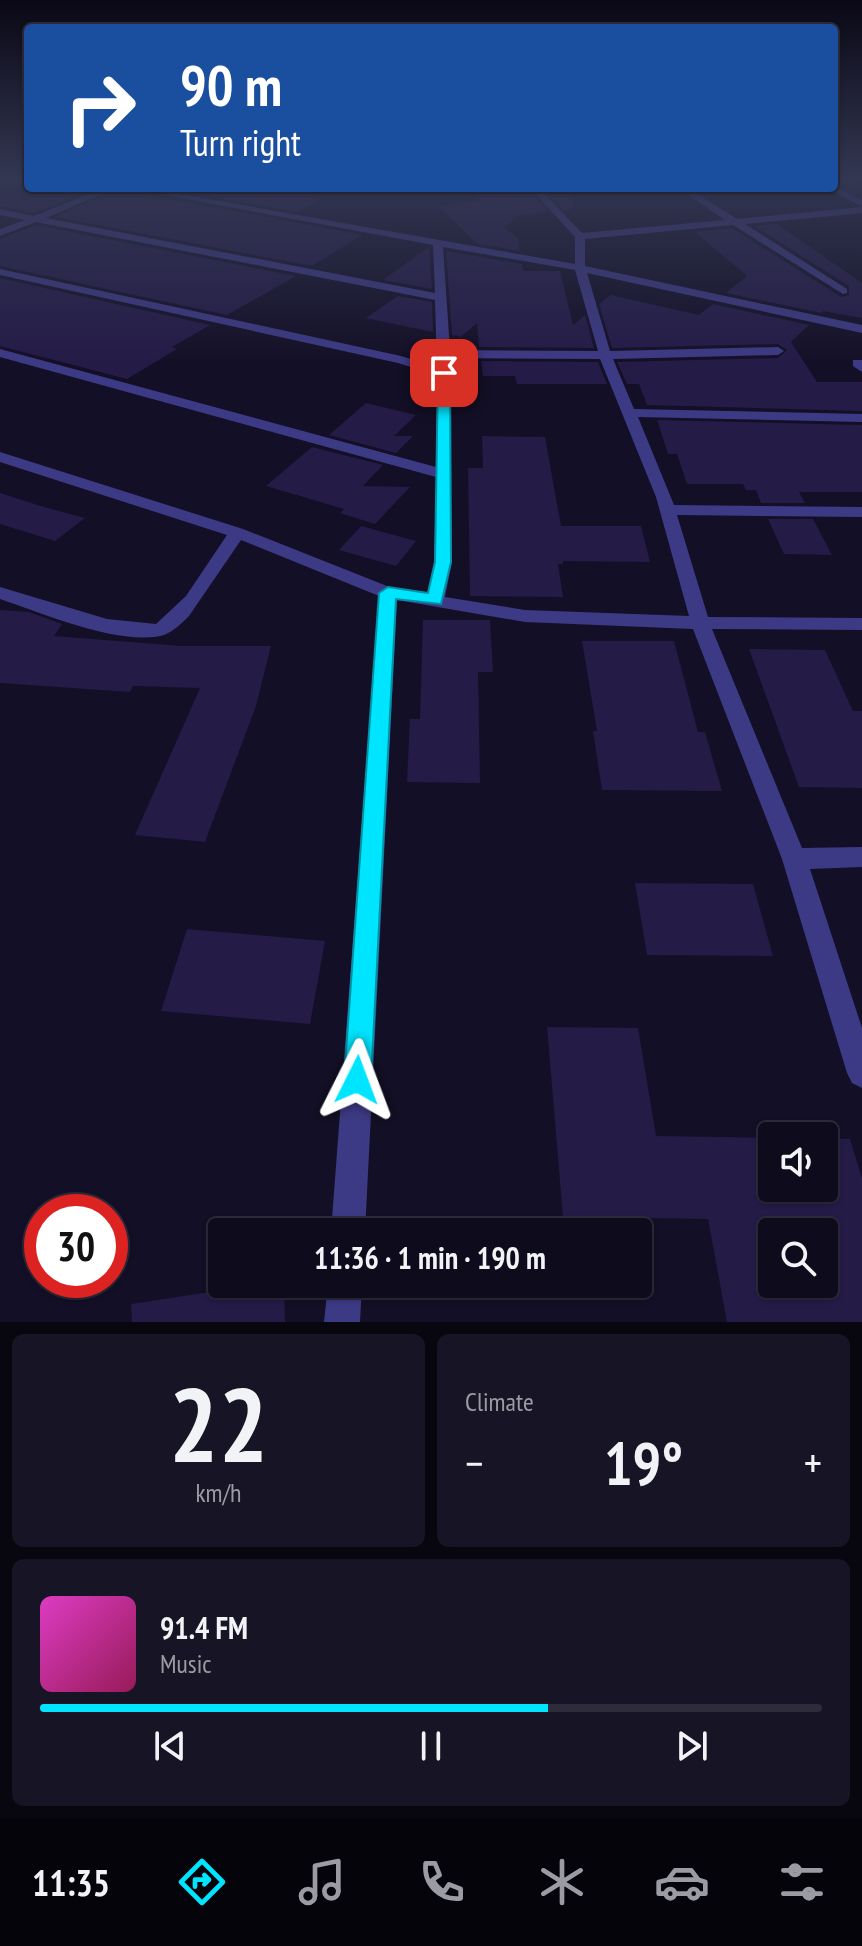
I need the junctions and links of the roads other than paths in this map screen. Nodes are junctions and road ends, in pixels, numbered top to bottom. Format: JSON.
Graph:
{"nodes":[{"id":1,"x":155,"y":240,"type":"edge"},
{"id":2,"x":409,"y":240,"type":"edge"},
{"id":3,"x":580,"y":240,"type":"edge"},
{"id":4,"x":761,"y":240,"type":"edge"},
{"id":5,"x":438,"y":245,"type":"junction"},
{"id":6,"x":580,"y":268,"type":"junction"},
{"id":7,"x":0,"y":272,"type":"edge"},
{"id":8,"x":843,"y":291,"type":"dead end"},
{"id":9,"x":442,"y":298,"type":"junction"},
{"id":10,"x":862,"y":329,"type":"edge"},
{"id":11,"x":778,"y":351,"type":"dead end"},
{"id":12,"x":0,"y":353,"type":"edge"},
{"id":13,"x":444,"y":354,"type":"junction"},
{"id":14,"x":605,"y":355,"type":"junction"},
{"id":15,"x":444,"y":373,"type":"junction"},
{"id":16,"x":629,"y":413,"type":"junction"},
{"id":17,"x":862,"y":418,"type":"edge"},
{"id":18,"x":0,"y":457,"type":"edge"},
{"id":19,"x":442,"y":474,"type":"junction"},
{"id":20,"x":668,"y":510,"type":"junction"},
{"id":21,"x":862,"y":512,"type":"edge"},
{"id":22,"x":237,"y":533,"type":"junction"},
{"id":23,"x":0,"y":593,"type":"edge"},
{"id":24,"x":388,"y":593,"type":"junction"},
{"id":25,"x":435,"y":600,"type":"junction"},
{"id":26,"x":700,"y":623,"type":"junction"},
{"id":27,"x":862,"y":624,"type":"edge"},
{"id":28,"x":862,"y":857,"type":"edge"},
{"id":29,"x":794,"y":859,"type":"junction"},
{"id":30,"x":862,"y":1073,"type":"edge"},
{"id":31,"x":349,"y":1218,"type":"edge"},
{"id":32,"x":344,"y":1298,"type":"edge"},
{"id":33,"x":342,"y":1322,"type":"edge"}],
"edges":[{"from":1,"to":9,"type":"street"},
{"from":2,"to":5,"type":"street"},
{"from":3,"to":6,"type":"street"},
{"from":4,"to":8,"type":"street"},
{"from":5,"to":6,"type":"street"},
{"from":5,"to":9,"type":"street"},
{"from":6,"to":10,"type":"street"},
{"from":6,"to":14,"type":"street"},
{"from":7,"to":15,"type":"street"},
{"from":9,"to":13,"type":"street"},
{"from":11,"to":14,"type":"street"},
{"from":12,"to":19,"type":"street"},
{"from":13,"to":14,"type":"street"},
{"from":13,"to":15,"type":"street"},
{"from":14,"to":16,"type":"street"},
{"from":15,"to":19,"type":"street"},
{"from":16,"to":17,"type":"street"},
{"from":16,"to":20,"type":"street"},
{"from":18,"to":22,"type":"street"},
{"from":19,"to":25,"type":"street"},
{"from":20,"to":21,"type":"street"},
{"from":20,"to":26,"type":"street"},
{"from":22,"to":23,"type":"street"},
{"from":22,"to":24,"type":"street"},
{"from":24,"to":25,"type":"street"},
{"from":24,"to":31,"type":"street"},
{"from":25,"to":26,"type":"street"},
{"from":26,"to":27,"type":"street"},
{"from":26,"to":29,"type":"street"},
{"from":28,"to":29,"type":"street"},
{"from":29,"to":30,"type":"street"},
{"from":32,"to":33,"type":"street"}]}
